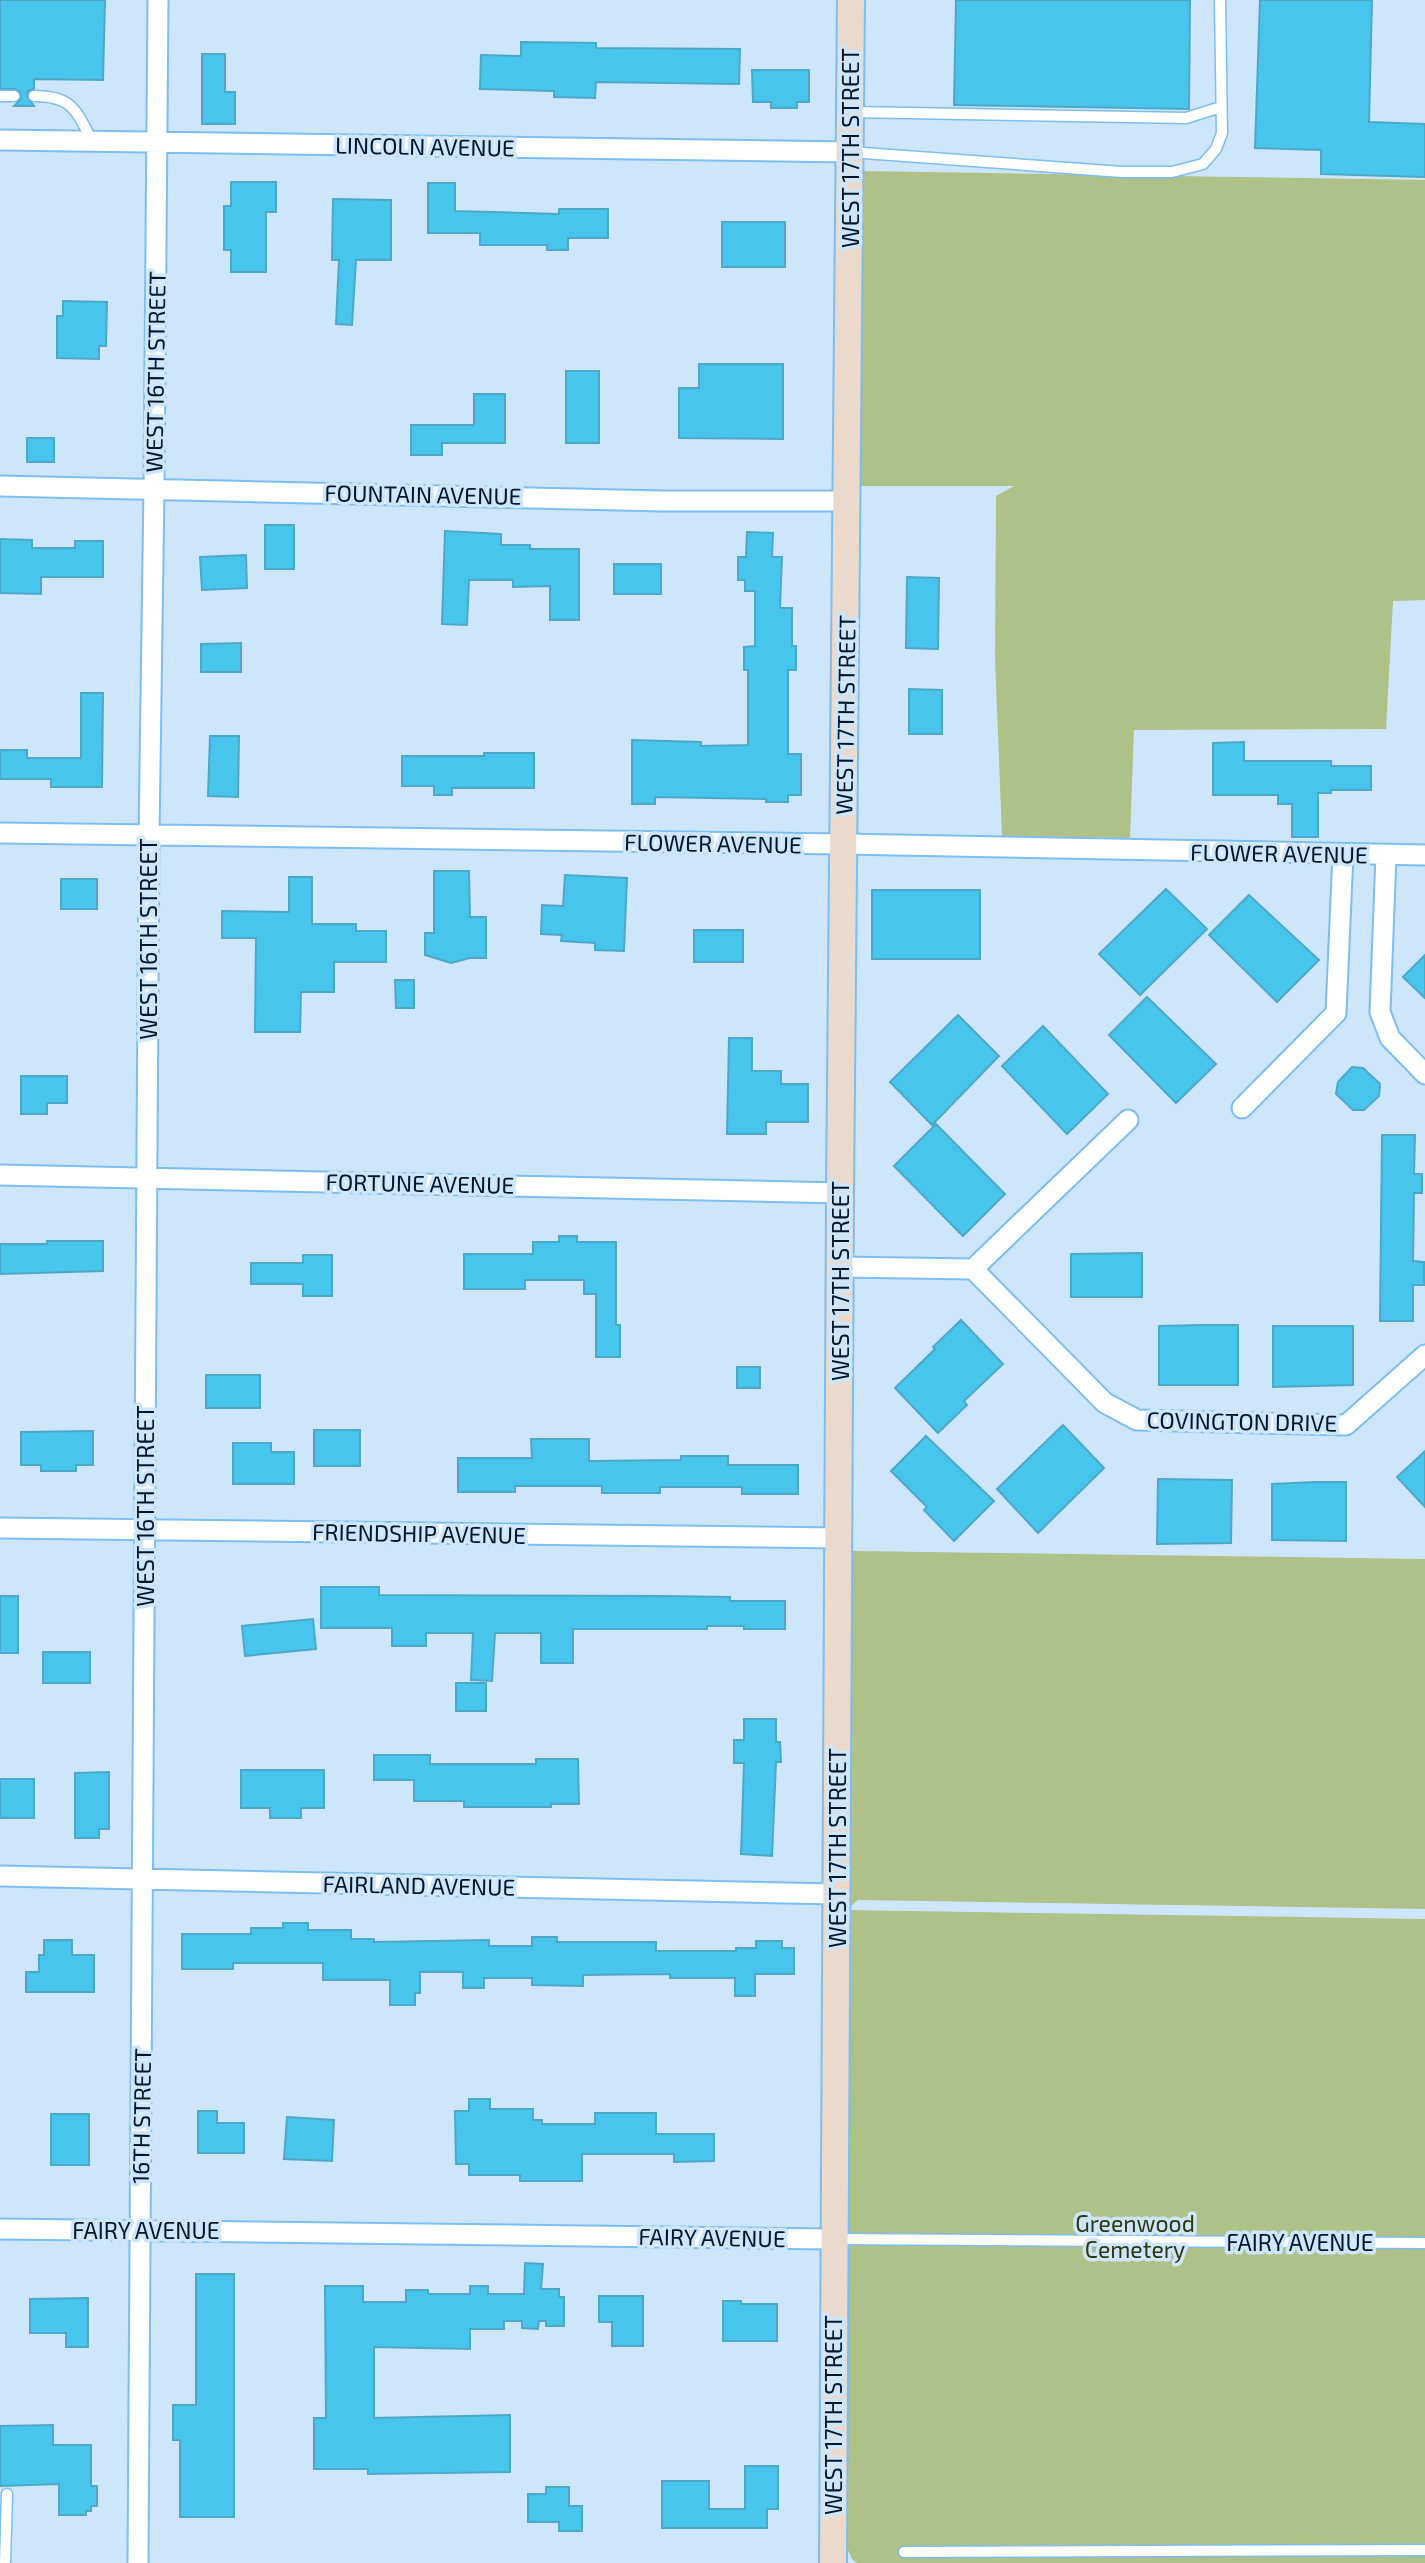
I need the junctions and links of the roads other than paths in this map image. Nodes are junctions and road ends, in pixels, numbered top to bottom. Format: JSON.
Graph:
{"nodes":[{"id":1,"x":158,"y":0,"type":"edge"},
{"id":2,"x":851,"y":0,"type":"edge"},
{"id":3,"x":1220,"y":0,"type":"edge"},
{"id":4,"x":0,"y":96,"type":"edge"},
{"id":5,"x":14,"y":96,"type":"dead end"},
{"id":6,"x":34,"y":96,"type":"dead end"},
{"id":7,"x":1221,"y":107,"type":"junction"},
{"id":8,"x":850,"y":112,"type":"junction"},
{"id":9,"x":0,"y":140,"type":"edge"},
{"id":10,"x":93,"y":141,"type":"junction"},
{"id":11,"x":157,"y":142,"type":"junction"},
{"id":12,"x":850,"y":152,"type":"junction"},
{"id":13,"x":0,"y":486,"type":"edge"},
{"id":14,"x":154,"y":488,"type":"junction"},
{"id":15,"x":847,"y":500,"type":"junction"},
{"id":16,"x":0,"y":833,"type":"edge"},
{"id":17,"x":149,"y":836,"type":"junction"},
{"id":18,"x":843,"y":845,"type":"junction"},
{"id":19,"x":1343,"y":854,"type":"junction"},
{"id":20,"x":1386,"y":855,"type":"junction"},
{"id":21,"x":1425,"y":855,"type":"edge"},
{"id":22,"x":1425,"y":1074,"type":"edge"},
{"id":23,"x":1242,"y":1108,"type":"dead end"},
{"id":24,"x":1128,"y":1120,"type":"dead end"},
{"id":25,"x":0,"y":1175,"type":"edge"},
{"id":26,"x":146,"y":1177,"type":"junction"},
{"id":27,"x":840,"y":1193,"type":"junction"},
{"id":28,"x":841,"y":1267,"type":"junction"},
{"id":29,"x":973,"y":1269,"type":"junction"},
{"id":30,"x":1425,"y":1355,"type":"edge"},
{"id":31,"x":0,"y":1528,"type":"edge"},
{"id":32,"x":145,"y":1530,"type":"junction"},
{"id":33,"x":839,"y":1538,"type":"junction"},
{"id":34,"x":0,"y":1876,"type":"edge"},
{"id":35,"x":143,"y":1878,"type":"junction"},
{"id":36,"x":837,"y":1894,"type":"junction"},
{"id":37,"x":0,"y":2229,"type":"edge"},
{"id":38,"x":140,"y":2229,"type":"junction"},
{"id":39,"x":834,"y":2239,"type":"junction"},
{"id":40,"x":1425,"y":2244,"type":"edge"},
{"id":41,"x":7,"y":2494,"type":"dead end"},
{"id":42,"x":1425,"y":2550,"type":"edge"},
{"id":43,"x":904,"y":2552,"type":"dead end"},
{"id":44,"x":5,"y":2563,"type":"edge"},
{"id":45,"x":138,"y":2563,"type":"edge"},
{"id":46,"x":833,"y":2563,"type":"edge"}],
"edges":[{"from":1,"to":11,"type":"street","name":"WEST 16TH STREET"},
{"from":2,"to":8,"type":"main road","name":"WEST 17TH STREET"},
{"from":3,"to":7,"type":"lane"},
{"from":4,"to":5,"type":"lane"},
{"from":6,"to":10,"type":"lane"},
{"from":7,"to":8,"type":"lane"},
{"from":7,"to":12,"type":"lane"},
{"from":8,"to":12,"type":"main road","name":"WEST 17TH STREET"},
{"from":9,"to":10,"type":"street","name":"LINCOLN AVENUE"},
{"from":10,"to":11,"type":"street","name":"LINCOLN AVENUE"},
{"from":11,"to":12,"type":"street","name":"LINCOLN AVENUE"},
{"from":11,"to":14,"type":"street","name":"WEST 16TH STREET"},
{"from":12,"to":15,"type":"main road","name":"WEST 17TH STREET"},
{"from":13,"to":14,"type":"street","name":"FOUNTAIN AVENUE"},
{"from":14,"to":15,"type":"street","name":"FOUNTAIN AVENUE"},
{"from":14,"to":17,"type":"street","name":"WEST 16TH STREET"},
{"from":15,"to":18,"type":"main road","name":"WEST 17TH STREET"},
{"from":16,"to":17,"type":"street","name":"FLOWER AVENUE"},
{"from":17,"to":18,"type":"street","name":"FLOWER AVENUE"},
{"from":17,"to":26,"type":"street","name":"WEST 16TH STREET"},
{"from":18,"to":19,"type":"street","name":"FLOWER AVENUE"},
{"from":18,"to":27,"type":"main road","name":"WEST 17TH STREET"},
{"from":19,"to":20,"type":"street","name":"FLOWER AVENUE"},
{"from":19,"to":23,"type":"street"},
{"from":20,"to":21,"type":"street","name":"FLOWER AVENUE"},
{"from":20,"to":22,"type":"street"},
{"from":24,"to":29,"type":"street"},
{"from":25,"to":26,"type":"street","name":"FORTUNE AVENUE"},
{"from":26,"to":27,"type":"street","name":"FORTUNE AVENUE"},
{"from":26,"to":32,"type":"street","name":"WEST 16TH STREET"},
{"from":27,"to":28,"type":"main road","name":"WEST 17TH STREET"},
{"from":28,"to":29,"type":"street"},
{"from":28,"to":33,"type":"main road","name":"WEST 17TH STREET"},
{"from":29,"to":30,"type":"street","name":"COVINGTON DRIVE"},
{"from":31,"to":32,"type":"street","name":"FRIENDSHIP AVENUE"},
{"from":32,"to":33,"type":"street","name":"FRIENDSHIP AVENUE"},
{"from":32,"to":35,"type":"street","name":"WEST 16TH STREET"},
{"from":33,"to":36,"type":"main road","name":"WEST 17TH STREET"},
{"from":34,"to":35,"type":"street","name":"FAIRLAND AVENUE"},
{"from":35,"to":36,"type":"street","name":"FAIRLAND AVENUE"},
{"from":35,"to":38,"type":"street","name":"16TH STREET"},
{"from":36,"to":39,"type":"main road","name":"WEST 17TH STREET"},
{"from":37,"to":38,"type":"street","name":"FAIRY AVENUE"},
{"from":38,"to":39,"type":"street","name":"FAIRY AVENUE"},
{"from":38,"to":45,"type":"street","name":"16TH STREET"},
{"from":39,"to":40,"type":"lane","name":"FAIRY AVENUE"},
{"from":39,"to":46,"type":"main road","name":"WEST 17TH STREET"},
{"from":41,"to":44,"type":"lane"},
{"from":42,"to":43,"type":"lane"}]}
